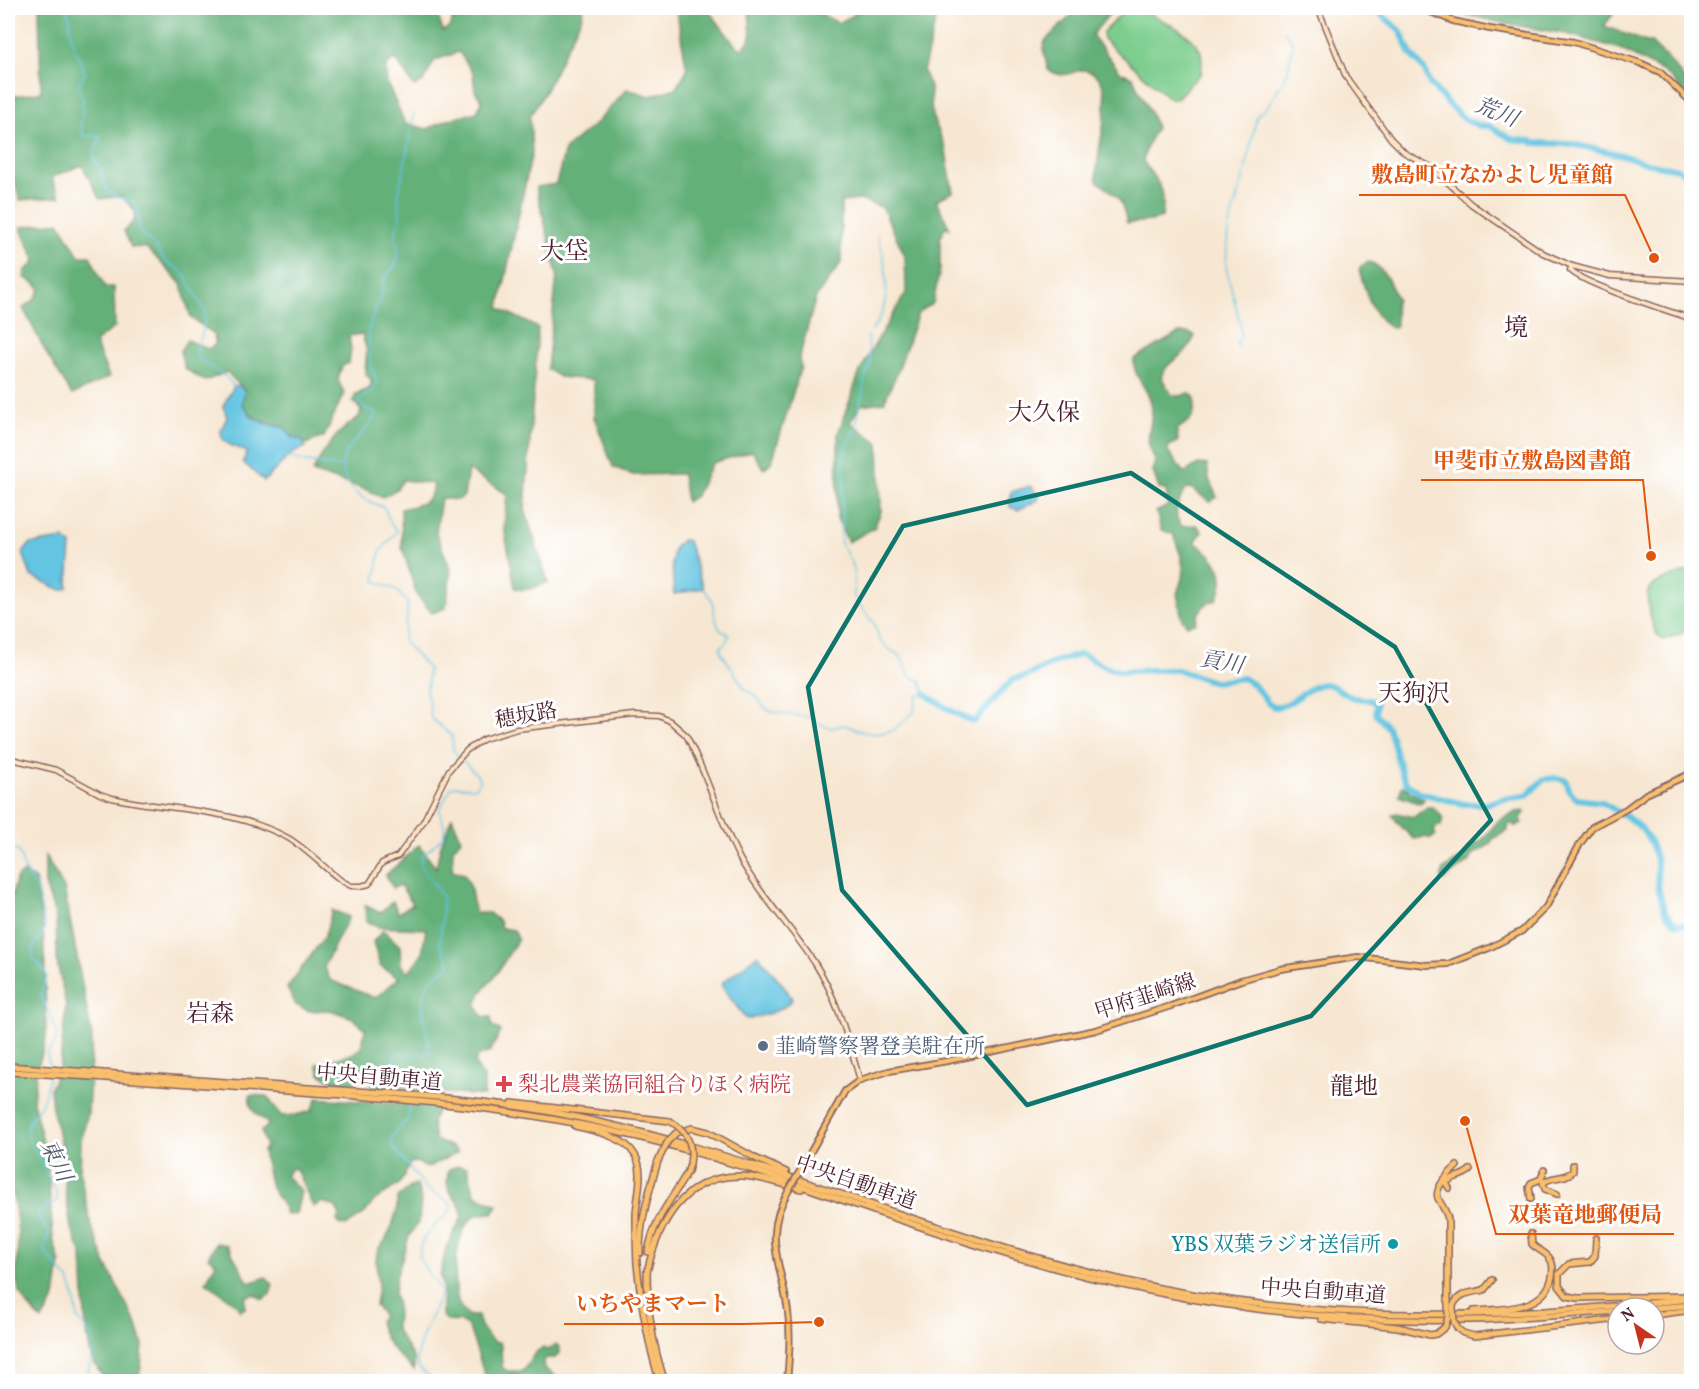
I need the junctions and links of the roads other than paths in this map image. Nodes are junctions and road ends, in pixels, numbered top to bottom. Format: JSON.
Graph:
{"nodes":[{"id":1,"x":1318,"y":8,"type":"edge"},
{"id":2,"x":1421,"y":8,"type":"edge"},
{"id":3,"x":1692,"y":103,"type":"edge"},
{"id":4,"x":1572,"y":266,"type":"junction"},
{"id":5,"x":1692,"y":281,"type":"edge"},
{"id":6,"x":1692,"y":319,"type":"edge"},
{"id":7,"x":8,"y":758,"type":"edge"},
{"id":8,"x":1692,"y":773,"type":"edge"},
{"id":9,"x":8,"y":1066,"type":"edge"},
{"id":10,"x":17,"y":1070,"type":"junction"},
{"id":11,"x":8,"y":1071,"type":"edge"},
{"id":12,"x":860,"y":1080,"type":"junction"},
{"id":13,"x":435,"y":1100,"type":"junction"},
{"id":14,"x":469,"y":1101,"type":"junction"},
{"id":15,"x":527,"y":1113,"type":"junction"},
{"id":16,"x":1573,"y":1165,"type":"dead end"},
{"id":17,"x":1457,"y":1166,"type":"dead end"},
{"id":18,"x":1470,"y":1170,"type":"dead end"},
{"id":19,"x":1544,"y":1170,"type":"dead end"},
{"id":20,"x":830,"y":1190,"type":"junction"},
{"id":21,"x":1557,"y":1194,"type":"dead end"},
{"id":22,"x":1531,"y":1199,"type":"dead end"},
{"id":23,"x":846,"y":1201,"type":"junction"},
{"id":24,"x":1441,"y":1202,"type":"junction"},
{"id":25,"x":1531,"y":1234,"type":"dead end"},
{"id":26,"x":1596,"y":1238,"type":"dead end"},
{"id":27,"x":647,"y":1272,"type":"junction"},
{"id":28,"x":1492,"y":1280,"type":"dead end"},
{"id":29,"x":641,"y":1291,"type":"junction"},
{"id":30,"x":1692,"y":1298,"type":"edge"},
{"id":31,"x":1692,"y":1305,"type":"edge"},
{"id":32,"x":1666,"y":1307,"type":"edge"},
{"id":33,"x":1692,"y":1310,"type":"edge"},
{"id":34,"x":1281,"y":1312,"type":"junction"},
{"id":35,"x":1606,"y":1312,"type":"edge"},
{"id":36,"x":1666,"y":1313,"type":"edge"},
{"id":37,"x":1424,"y":1314,"type":"junction"},
{"id":38,"x":1606,"y":1320,"type":"edge"},
{"id":39,"x":662,"y":1382,"type":"edge"},
{"id":40,"x":787,"y":1382,"type":"edge"}],
"edges":[{"from":1,"to":4,"type":"main road"},
{"from":2,"to":3,"type":"main road"},
{"from":4,"to":5,"type":"main road"},
{"from":4,"to":6,"type":"main road"},
{"from":7,"to":12,"type":"main road","name":"穂坂路"},
{"from":8,"to":12,"type":"main road","name":"甲府韮崎線"},
{"from":9,"to":10,"type":"highway","name":"中央自動車道"},
{"from":10,"to":11,"type":"highway","name":"中央自動車道"},
{"from":10,"to":13,"type":"highway","name":"中央自動車道"},
{"from":12,"to":40,"type":"main road","name":"甲府韮崎線","bridge":true},
{"from":13,"to":14,"type":"highway","name":"中央自動車道"},
{"from":13,"to":15,"type":"highway","name":"中央自動車道"},
{"from":14,"to":20,"type":"highway","name":"中央自動車道"},
{"from":14,"to":27,"type":"highway","bridge":true},
{"from":15,"to":23,"type":"highway","name":"中央自動車道"},
{"from":15,"to":29,"type":"highway"},
{"from":16,"to":21,"type":"highway"},
{"from":17,"to":24,"type":"highway"},
{"from":18,"to":24,"type":"highway"},
{"from":19,"to":22,"type":"highway"},
{"from":20,"to":29,"type":"highway","bridge":true},
{"from":20,"to":37,"type":"highway","name":"中央自動車道"},
{"from":23,"to":27,"type":"highway"},
{"from":23,"to":34,"type":"highway","name":"中央自動車道"},
{"from":24,"to":34,"type":"highway","bridge":true},
{"from":25,"to":37,"type":"highway"},
{"from":26,"to":30,"type":"highway"},
{"from":27,"to":39,"type":"highway"},
{"from":28,"to":38,"type":"highway","bridge":true},
{"from":29,"to":39,"type":"highway"},
{"from":30,"to":37,"type":"highway","name":"中央自動車道"},
{"from":31,"to":32,"type":"highway"},
{"from":33,"to":36,"type":"highway"},
{"from":34,"to":35,"type":"highway","name":"中央自動車道"}]}
